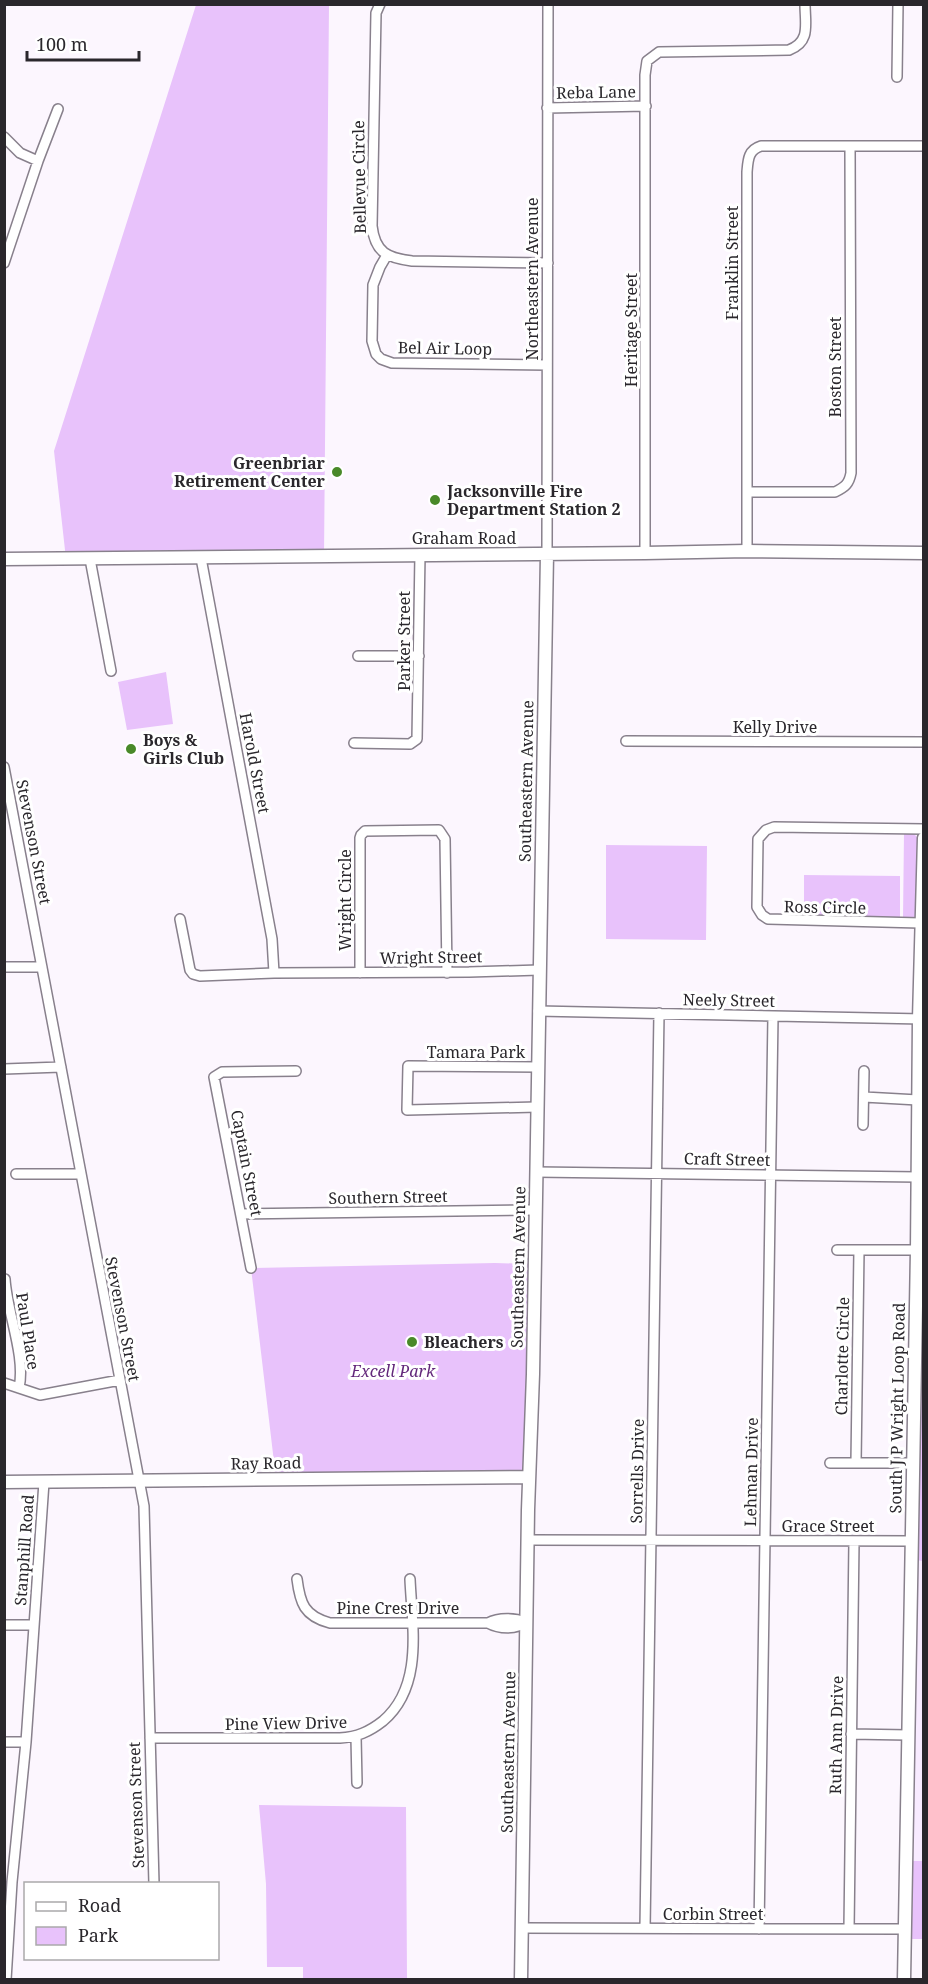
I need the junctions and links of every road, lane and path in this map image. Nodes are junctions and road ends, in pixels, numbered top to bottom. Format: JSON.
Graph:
{"nodes":[{"id":1,"x":380,"y":4,"type":"edge"},
{"id":2,"x":548,"y":4,"type":"edge"},
{"id":3,"x":805,"y":4,"type":"edge"},
{"id":4,"x":897,"y":4,"type":"edge"},
{"id":5,"x":897,"y":77,"type":"dead end"},
{"id":6,"x":646,"y":106,"type":"junction"},
{"id":7,"x":547,"y":108,"type":"junction"},
{"id":8,"x":58,"y":110,"type":"dead end"},
{"id":9,"x":4,"y":137,"type":"edge"},
{"id":10,"x":850,"y":146,"type":"junction"},
{"id":11,"x":924,"y":146,"type":"edge"},
{"id":12,"x":38,"y":161,"type":"junction"},
{"id":13,"x":387,"y":255,"type":"junction"},
{"id":14,"x":5,"y":261,"type":"edge"},
{"id":15,"x":548,"y":263,"type":"junction"},
{"id":16,"x":547,"y":366,"type":"junction"},
{"id":17,"x":747,"y":492,"type":"junction"},
{"id":18,"x":747,"y":550,"type":"junction"},
{"id":19,"x":924,"y":553,"type":"edge"},
{"id":20,"x":420,"y":554,"type":"junction"},
{"id":21,"x":547,"y":554,"type":"junction"},
{"id":22,"x":645,"y":554,"type":"junction"},
{"id":23,"x":201,"y":558,"type":"junction"},
{"id":24,"x":4,"y":559,"type":"edge"},
{"id":25,"x":90,"y":559,"type":"junction"},
{"id":26,"x":357,"y":656,"type":"dead end"},
{"id":27,"x":419,"y":656,"type":"junction"},
{"id":28,"x":111,"y":671,"type":"dead end"},
{"id":29,"x":626,"y":741,"type":"dead end"},
{"id":30,"x":354,"y":742,"type":"dead end"},
{"id":31,"x":924,"y":742,"type":"edge"},
{"id":32,"x":4,"y":767,"type":"edge"},
{"id":33,"x":924,"y":829,"type":"edge"},
{"id":34,"x":924,"y":838,"type":"edge"},
{"id":35,"x":180,"y":919,"type":"dead end"},
{"id":36,"x":920,"y":923,"type":"junction"},
{"id":37,"x":4,"y":967,"type":"edge"},
{"id":38,"x":42,"y":967,"type":"junction"},
{"id":39,"x":539,"y":970,"type":"junction"},
{"id":40,"x":447,"y":972,"type":"junction"},
{"id":41,"x":274,"y":973,"type":"junction"},
{"id":42,"x":360,"y":973,"type":"junction"},
{"id":43,"x":538,"y":1011,"type":"junction"},
{"id":44,"x":659,"y":1013,"type":"junction"},
{"id":45,"x":773,"y":1016,"type":"junction"},
{"id":46,"x":921,"y":1019,"type":"edge"},
{"id":47,"x":61,"y":1067,"type":"junction"},
{"id":48,"x":538,"y":1067,"type":"junction"},
{"id":49,"x":4,"y":1069,"type":"edge"},
{"id":50,"x":296,"y":1071,"type":"dead end"},
{"id":51,"x":864,"y":1071,"type":"dead end"},
{"id":52,"x":864,"y":1097,"type":"junction"},
{"id":53,"x":918,"y":1101,"type":"junction"},
{"id":54,"x":537,"y":1107,"type":"junction"},
{"id":55,"x":863,"y":1125,"type":"dead end"},
{"id":56,"x":536,"y":1172,"type":"junction"},
{"id":57,"x":657,"y":1173,"type":"junction"},
{"id":58,"x":16,"y":1174,"type":"dead end"},
{"id":59,"x":81,"y":1174,"type":"junction"},
{"id":60,"x":771,"y":1175,"type":"junction"},
{"id":61,"x":918,"y":1177,"type":"junction"},
{"id":62,"x":536,"y":1210,"type":"junction"},
{"id":63,"x":242,"y":1214,"type":"junction"},
{"id":64,"x":837,"y":1250,"type":"dead end"},
{"id":65,"x":859,"y":1250,"type":"junction"},
{"id":66,"x":916,"y":1250,"type":"junction"},
{"id":67,"x":251,"y":1268,"type":"dead end"},
{"id":68,"x":5,"y":1280,"type":"edge"},
{"id":69,"x":120,"y":1380,"type":"junction"},
{"id":70,"x":4,"y":1383,"type":"edge"},
{"id":71,"x":20,"y":1388,"type":"junction"},
{"id":72,"x":830,"y":1463,"type":"dead end"},
{"id":73,"x":856,"y":1463,"type":"junction"},
{"id":74,"x":913,"y":1463,"type":"junction"},
{"id":75,"x":529,"y":1477,"type":"junction"},
{"id":76,"x":138,"y":1481,"type":"junction"},
{"id":77,"x":4,"y":1482,"type":"edge"},
{"id":78,"x":44,"y":1482,"type":"junction"},
{"id":79,"x":528,"y":1540,"type":"junction"},
{"id":80,"x":651,"y":1540,"type":"junction"},
{"id":81,"x":765,"y":1540,"type":"junction"},
{"id":82,"x":854,"y":1541,"type":"junction"},
{"id":83,"x":911,"y":1541,"type":"junction"},
{"id":84,"x":297,"y":1579,"type":"dead end"},
{"id":85,"x":410,"y":1579,"type":"dead end"},
{"id":86,"x":412,"y":1622,"type":"junction"},
{"id":87,"x":526,"y":1622,"type":"junction"},
{"id":88,"x":4,"y":1625,"type":"edge"},
{"id":89,"x":34,"y":1625,"type":"junction"},
{"id":90,"x":851,"y":1734,"type":"junction"},
{"id":91,"x":908,"y":1735,"type":"junction"},
{"id":92,"x":356,"y":1737,"type":"junction"},
{"id":93,"x":150,"y":1738,"type":"junction"},
{"id":94,"x":4,"y":1742,"type":"edge"},
{"id":95,"x":26,"y":1742,"type":"junction"},
{"id":96,"x":357,"y":1783,"type":"dead end"},
{"id":97,"x":8,"y":1882,"type":"edge"},
{"id":98,"x":154,"y":1882,"type":"edge"},
{"id":99,"x":522,"y":1928,"type":"junction"},
{"id":100,"x":645,"y":1928,"type":"junction"},
{"id":101,"x":759,"y":1929,"type":"junction"},
{"id":102,"x":849,"y":1929,"type":"junction"},
{"id":103,"x":904,"y":1929,"type":"junction"},
{"id":104,"x":6,"y":1980,"type":"edge"},
{"id":105,"x":521,"y":1980,"type":"edge"},
{"id":106,"x":904,"y":1980,"type":"edge"}],
"edges":[{"from":1,"to":13,"type":"street","name":"Bellevue Circle"},
{"from":2,"to":7,"type":"street","name":"Northeastern Avenue"},
{"from":3,"to":6,"type":"street","name":"Heritage Street"},
{"from":4,"to":5,"type":"street"},
{"from":6,"to":7,"type":"street","name":"Reba Lane"},
{"from":6,"to":22,"type":"street","name":"Heritage Street"},
{"from":7,"to":15,"type":"street","name":"Northeastern Avenue"},
{"from":8,"to":12,"type":"street"},
{"from":9,"to":12,"type":"street"},
{"from":10,"to":11,"type":"street","name":"Franklin Street"},
{"from":10,"to":17,"type":"street","name":"Boston Street"},
{"from":10,"to":17,"type":"street","name":"Franklin Street"},
{"from":12,"to":14,"type":"street"},
{"from":13,"to":15,"type":"street"},
{"from":13,"to":16,"type":"street","name":"Bel Air Loop"},
{"from":15,"to":16,"type":"street","name":"Northeastern Avenue"},
{"from":16,"to":21,"type":"street","name":"Northeastern Avenue"},
{"from":17,"to":18,"type":"street","name":"Franklin Street"},
{"from":18,"to":19,"type":"main road","name":"Graham Road"},
{"from":18,"to":22,"type":"main road","name":"Graham Road"},
{"from":20,"to":21,"type":"main road","name":"Graham Road"},
{"from":20,"to":23,"type":"main road","name":"Graham Road"},
{"from":20,"to":27,"type":"street","name":"Parker Street"},
{"from":21,"to":22,"type":"main road","name":"Graham Road"},
{"from":21,"to":39,"type":"main road","name":"Southeastern Avenue"},
{"from":23,"to":25,"type":"main road","name":"Graham Road"},
{"from":23,"to":41,"type":"street","name":"Harold Street"},
{"from":24,"to":25,"type":"main road","name":"Graham Road"},
{"from":25,"to":28,"type":"street"},
{"from":26,"to":27,"type":"street"},
{"from":27,"to":30,"type":"street","name":"Parker Street"},
{"from":29,"to":31,"type":"street","name":"Kelly Drive"},
{"from":32,"to":38,"type":"street","name":"Stevenson Street"},
{"from":33,"to":36,"type":"street","name":"Ross Circle"},
{"from":34,"to":36,"type":"main road","name":"South J P Wright Loop Road"},
{"from":35,"to":41,"type":"street","name":"Wright Street"},
{"from":36,"to":46,"type":"main road","name":"South J P Wright Loop Road"},
{"from":37,"to":38,"type":"street"},
{"from":38,"to":47,"type":"street","name":"Stevenson Street"},
{"from":39,"to":40,"type":"street","name":"Wright Street"},
{"from":39,"to":43,"type":"main road","name":"Southeastern Avenue"},
{"from":40,"to":42,"type":"street","name":"Wright Street"},
{"from":40,"to":42,"type":"street","name":"Wright Circle"},
{"from":41,"to":42,"type":"street","name":"Wright Street"},
{"from":43,"to":44,"type":"street","name":"Neely Street"},
{"from":43,"to":48,"type":"main road","name":"Southeastern Avenue"},
{"from":44,"to":45,"type":"street","name":"Neely Street"},
{"from":44,"to":57,"type":"street","name":"Sorrells Drive"},
{"from":45,"to":46,"type":"street","name":"Neely Street"},
{"from":45,"to":60,"type":"street","name":"Lehman Drive"},
{"from":46,"to":53,"type":"main road","name":"South J P Wright Loop Road"},
{"from":47,"to":49,"type":"street"},
{"from":47,"to":59,"type":"street","name":"Stevenson Street"},
{"from":48,"to":54,"type":"main road","name":"Southeastern Avenue"},
{"from":48,"to":54,"type":"street","name":"Tamara Park"},
{"from":50,"to":63,"type":"street","name":"Captain Street"},
{"from":51,"to":52,"type":"street"},
{"from":52,"to":53,"type":"street"},
{"from":52,"to":55,"type":"street"},
{"from":53,"to":61,"type":"main road","name":"South J P Wright Loop Road"},
{"from":54,"to":56,"type":"main road","name":"Southeastern Avenue"},
{"from":56,"to":57,"type":"street","name":"Craft Street"},
{"from":56,"to":62,"type":"main road","name":"Southeastern Avenue"},
{"from":57,"to":60,"type":"street","name":"Craft Street"},
{"from":57,"to":80,"type":"street","name":"Sorrells Drive"},
{"from":58,"to":59,"type":"street"},
{"from":59,"to":69,"type":"street","name":"Stevenson Street"},
{"from":60,"to":61,"type":"street","name":"Craft Street"},
{"from":60,"to":81,"type":"street","name":"Lehman Drive"},
{"from":61,"to":66,"type":"main road","name":"South J P Wright Loop Road"},
{"from":62,"to":63,"type":"street","name":"Southern Street"},
{"from":62,"to":75,"type":"main road","name":"Southeastern Avenue"},
{"from":63,"to":67,"type":"street","name":"Captain Street"},
{"from":64,"to":65,"type":"street"},
{"from":65,"to":66,"type":"street"},
{"from":65,"to":73,"type":"street","name":"Charlotte Circle"},
{"from":66,"to":74,"type":"main road","name":"South J P Wright Loop Road"},
{"from":68,"to":71,"type":"street","name":"Paul Place"},
{"from":69,"to":71,"type":"street"},
{"from":69,"to":76,"type":"street","name":"Stevenson Street"},
{"from":70,"to":71,"type":"street"},
{"from":72,"to":73,"type":"street"},
{"from":73,"to":74,"type":"street"},
{"from":74,"to":83,"type":"main road","name":"South J P Wright Loop Road"},
{"from":75,"to":76,"type":"main road","name":"Ray Road"},
{"from":75,"to":79,"type":"main road","name":"Southeastern Avenue"},
{"from":76,"to":78,"type":"main road","name":"Ray Road"},
{"from":76,"to":93,"type":"street","name":"Stevenson Street"},
{"from":77,"to":78,"type":"main road","name":"Ray Road"},
{"from":78,"to":89,"type":"street","name":"Stanphill Road"},
{"from":79,"to":80,"type":"street","name":"Grace Street"},
{"from":79,"to":87,"type":"main road","name":"Southeastern Avenue"},
{"from":80,"to":81,"type":"street","name":"Grace Street"},
{"from":80,"to":100,"type":"street","name":"Sorrells Drive"},
{"from":81,"to":82,"type":"street","name":"Grace Street"},
{"from":81,"to":101,"type":"street","name":"Lehman Drive"},
{"from":82,"to":83,"type":"street","name":"Grace Street"},
{"from":82,"to":90,"type":"street","name":"Ruth Ann Drive"},
{"from":83,"to":91,"type":"main road","name":"South J P Wright Loop Road"},
{"from":84,"to":86,"type":"street","name":"Pine Crest Drive"},
{"from":85,"to":86,"type":"street","name":"Pine View Drive"},
{"from":86,"to":87,"type":"street","name":"Pine Crest Drive"},
{"from":86,"to":92,"type":"street","name":"Pine View Drive"},
{"from":87,"to":99,"type":"main road","name":"Southeastern Avenue"},
{"from":88,"to":89,"type":"street"},
{"from":89,"to":95,"type":"street","name":"Stanphill Road"},
{"from":90,"to":91,"type":"street"},
{"from":90,"to":102,"type":"street","name":"Ruth Ann Drive"},
{"from":91,"to":103,"type":"main road","name":"South J P Wright Loop Road"},
{"from":92,"to":93,"type":"street","name":"Pine View Drive"},
{"from":92,"to":96,"type":"street"},
{"from":93,"to":98,"type":"street","name":"Stevenson Street"},
{"from":94,"to":95,"type":"street"},
{"from":95,"to":97,"type":"street","name":"Stanphill Road"},
{"from":97,"to":104,"type":"street","name":"Stanphill Road"},
{"from":99,"to":100,"type":"street","name":"Corbin Street"},
{"from":99,"to":105,"type":"main road","name":"Southeastern Avenue"},
{"from":100,"to":101,"type":"street","name":"Corbin Street"},
{"from":101,"to":102,"type":"street","name":"Corbin Street"},
{"from":102,"to":103,"type":"street","name":"Corbin Street"},
{"from":103,"to":106,"type":"main road","name":"South J P Wright Loop Road"}]}
